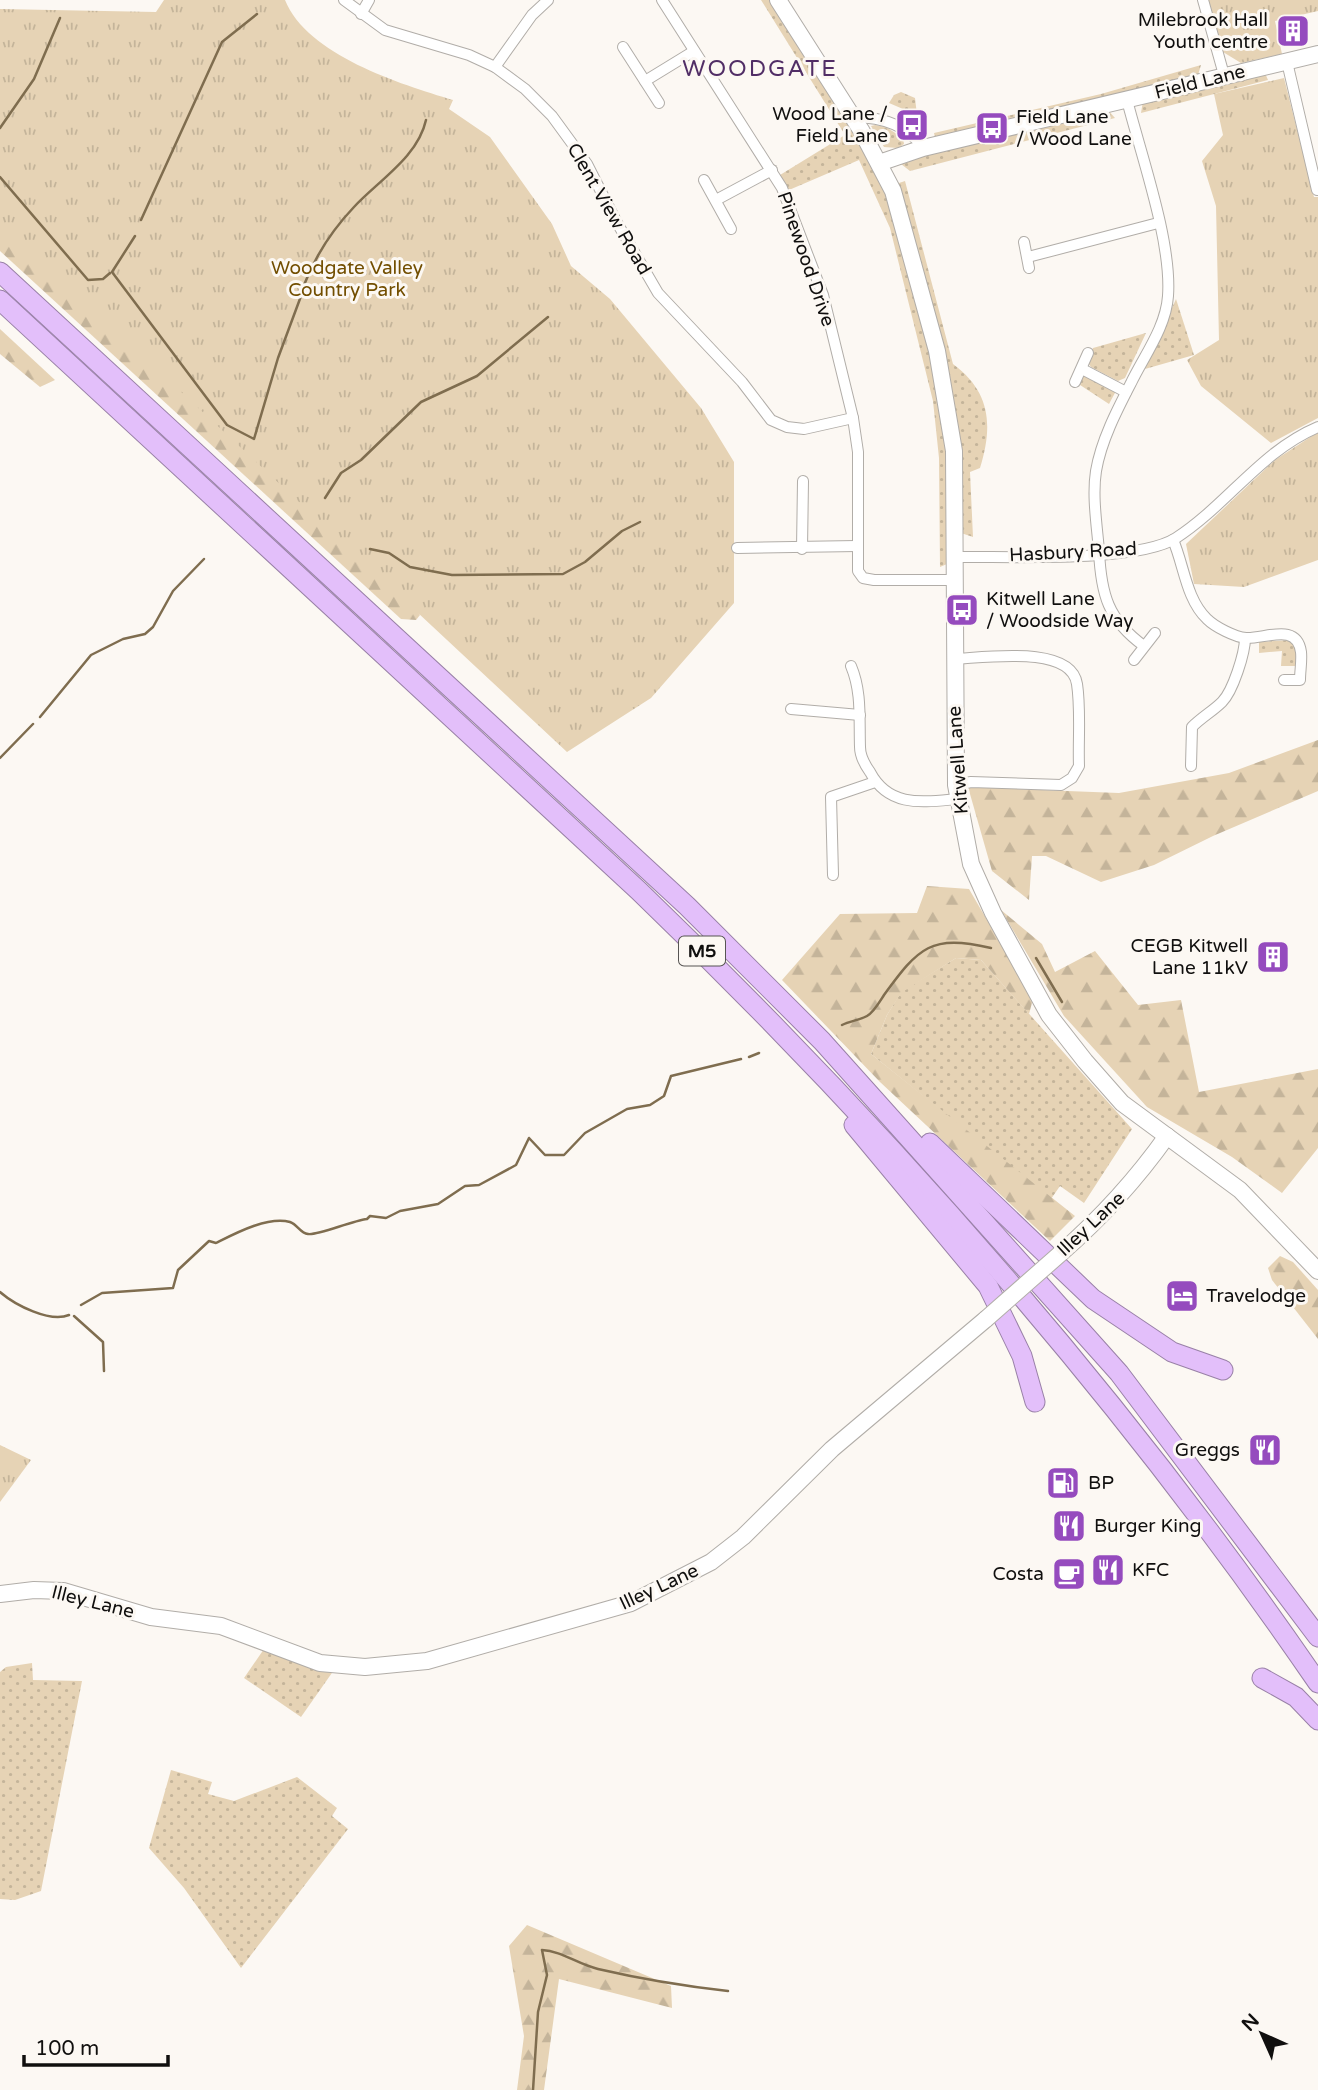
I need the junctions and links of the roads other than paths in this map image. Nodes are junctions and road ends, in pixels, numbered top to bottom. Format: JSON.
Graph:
{"nodes":[{"id":1,"x":344,"y":0,"type":"edge"},
{"id":2,"x":369,"y":0,"type":"edge"},
{"id":3,"x":548,"y":0,"type":"edge"},
{"id":4,"x":662,"y":0,"type":"edge"},
{"id":5,"x":778,"y":0,"type":"edge"},
{"id":6,"x":1203,"y":0,"type":"edge"},
{"id":7,"x":361,"y":14,"type":"junction"},
{"id":8,"x":623,"y":47,"type":"dead end"},
{"id":9,"x":694,"y":51,"type":"junction"},
{"id":10,"x":1318,"y":54,"type":"edge"},
{"id":11,"x":1287,"y":62,"type":"junction"},
{"id":12,"x":495,"y":68,"type":"junction"},
{"id":13,"x":1224,"y":75,"type":"junction"},
{"id":14,"x":645,"y":81,"type":"junction"},
{"id":15,"x":1128,"y":100,"type":"junction"},
{"id":16,"x":659,"y":103,"type":"dead end"},
{"id":17,"x":853,"y":117,"type":"junction"},
{"id":18,"x":923,"y":148,"type":"junction"},
{"id":19,"x":879,"y":163,"type":"junction"},
{"id":20,"x":772,"y":170,"type":"junction"},
{"id":21,"x":704,"y":180,"type":"dead end"},
{"id":22,"x":1317,"y":190,"type":"edge"},
{"id":23,"x":716,"y":200,"type":"junction"},
{"id":24,"x":1158,"y":223,"type":"junction"},
{"id":25,"x":731,"y":229,"type":"dead end"},
{"id":26,"x":1024,"y":242,"type":"dead end"},
{"id":27,"x":0,"y":272,"type":"edge"},
{"id":28,"x":0,"y":300,"type":"edge"},
{"id":29,"x":1088,"y":353,"type":"dead end"},
{"id":30,"x":1082,"y":369,"type":"junction"},
{"id":31,"x":1075,"y":382,"type":"dead end"},
{"id":32,"x":1126,"y":392,"type":"junction"},
{"id":33,"x":853,"y":418,"type":"junction"},
{"id":34,"x":1318,"y":427,"type":"edge"},
{"id":35,"x":803,"y":481,"type":"dead end"},
{"id":36,"x":1173,"y":540,"type":"junction"},
{"id":37,"x":857,"y":546,"type":"junction"},
{"id":38,"x":737,"y":548,"type":"dead end"},
{"id":39,"x":802,"y":549,"type":"junction"},
{"id":40,"x":1099,"y":555,"type":"junction"},
{"id":41,"x":954,"y":557,"type":"junction"},
{"id":42,"x":954,"y":580,"type":"junction"},
{"id":43,"x":1155,"y":633,"type":"dead end"},
{"id":44,"x":1245,"y":638,"type":"junction"},
{"id":45,"x":1144,"y":646,"type":"junction"},
{"id":46,"x":953,"y":659,"type":"junction"},
{"id":47,"x":1134,"y":660,"type":"dead end"},
{"id":48,"x":851,"y":666,"type":"dead end"},
{"id":49,"x":1284,"y":680,"type":"dead end"},
{"id":50,"x":791,"y":709,"type":"dead end"},
{"id":51,"x":860,"y":715,"type":"junction"},
{"id":52,"x":1191,"y":766,"type":"dead end"},
{"id":53,"x":874,"y":782,"type":"junction"},
{"id":54,"x":956,"y":792,"type":"junction"},
{"id":55,"x":833,"y":875,"type":"dead end"},
{"id":56,"x":750,"y":1000,"type":"junction"},
{"id":57,"x":822,"y":1041,"type":"junction"},
{"id":58,"x":1167,"y":1136,"type":"junction"},
{"id":59,"x":1318,"y":1272,"type":"edge"},
{"id":60,"x":1223,"y":1370,"type":"dead end"},
{"id":61,"x":1034,"y":1402,"type":"dead end"},
{"id":62,"x":0,"y":1594,"type":"edge"},
{"id":63,"x":1318,"y":1637,"type":"edge"},
{"id":64,"x":1262,"y":1678,"type":"dead end"},
{"id":65,"x":1318,"y":1683,"type":"edge"},
{"id":66,"x":1318,"y":1720,"type":"edge"}],
"edges":[{"from":1,"to":7,"type":"street","name":"Clent View Road"},
{"from":2,"to":7,"type":"street"},
{"from":3,"to":12,"type":"street"},
{"from":4,"to":9,"type":"street","name":"Pinewood Drive"},
{"from":5,"to":17,"type":"street","name":"Kitwell Lane"},
{"from":6,"to":13,"type":"street"},
{"from":7,"to":12,"type":"street","name":"Clent View Road"},
{"from":8,"to":14,"type":"street"},
{"from":9,"to":14,"type":"street"},
{"from":9,"to":20,"type":"street","name":"Pinewood Drive"},
{"from":10,"to":11,"type":"street","name":"Field Lane"},
{"from":11,"to":13,"type":"street","name":"Field Lane"},
{"from":11,"to":22,"type":"street"},
{"from":12,"to":33,"type":"street","name":"Clent View Road"},
{"from":13,"to":15,"type":"street","name":"Field Lane"},
{"from":14,"to":16,"type":"street"},
{"from":15,"to":18,"type":"street","name":"Field Lane"},
{"from":15,"to":24,"type":"street"},
{"from":17,"to":18,"type":"street"},
{"from":17,"to":19,"type":"street","name":"Kitwell Lane"},
{"from":18,"to":19,"type":"street","name":"Field Lane"},
{"from":19,"to":41,"type":"street","name":"Kitwell Lane"},
{"from":20,"to":23,"type":"street"},
{"from":20,"to":33,"type":"street","name":"Pinewood Drive"},
{"from":21,"to":23,"type":"street"},
{"from":23,"to":25,"type":"street"},
{"from":24,"to":26,"type":"street"},
{"from":24,"to":32,"type":"street"},
{"from":27,"to":57,"type":"highway","number":"M5"},
{"from":28,"to":56,"type":"highway","number":"M5"},
{"from":29,"to":30,"type":"street"},
{"from":30,"to":31,"type":"street"},
{"from":30,"to":32,"type":"street"},
{"from":32,"to":40,"type":"street"},
{"from":33,"to":37,"type":"street","name":"Pinewood Drive"},
{"from":34,"to":36,"type":"street","name":"Hasbury Road"},
{"from":35,"to":39,"type":"street"},
{"from":36,"to":40,"type":"street","name":"Hasbury Road"},
{"from":36,"to":44,"type":"street"},
{"from":37,"to":39,"type":"street"},
{"from":37,"to":42,"type":"street","name":"Pinewood Drive"},
{"from":38,"to":39,"type":"street"},
{"from":40,"to":41,"type":"street","name":"Hasbury Road"},
{"from":40,"to":45,"type":"street"},
{"from":41,"to":42,"type":"street","name":"Kitwell Lane"},
{"from":42,"to":46,"type":"street","name":"Kitwell Lane"},
{"from":43,"to":45,"type":"street"},
{"from":44,"to":49,"type":"street"},
{"from":44,"to":52,"type":"street"},
{"from":45,"to":47,"type":"street"},
{"from":46,"to":54,"type":"street","name":"Kitwell Lane"},
{"from":46,"to":54,"type":"street"},
{"from":48,"to":51,"type":"street"},
{"from":50,"to":51,"type":"street"},
{"from":51,"to":53,"type":"street"},
{"from":53,"to":54,"type":"street"},
{"from":53,"to":55,"type":"street"},
{"from":54,"to":58,"type":"street","name":"Kitwell Lane"},
{"from":56,"to":61,"type":"highway"},
{"from":56,"to":65,"type":"highway","number":"M5"},
{"from":57,"to":60,"type":"highway"},
{"from":57,"to":63,"type":"highway","number":"M5"},
{"from":58,"to":59,"type":"street","name":"Kitwell Lane"},
{"from":58,"to":62,"type":"street","name":"Illey Lane","bridge":true},
{"from":64,"to":66,"type":"highway"}]}
